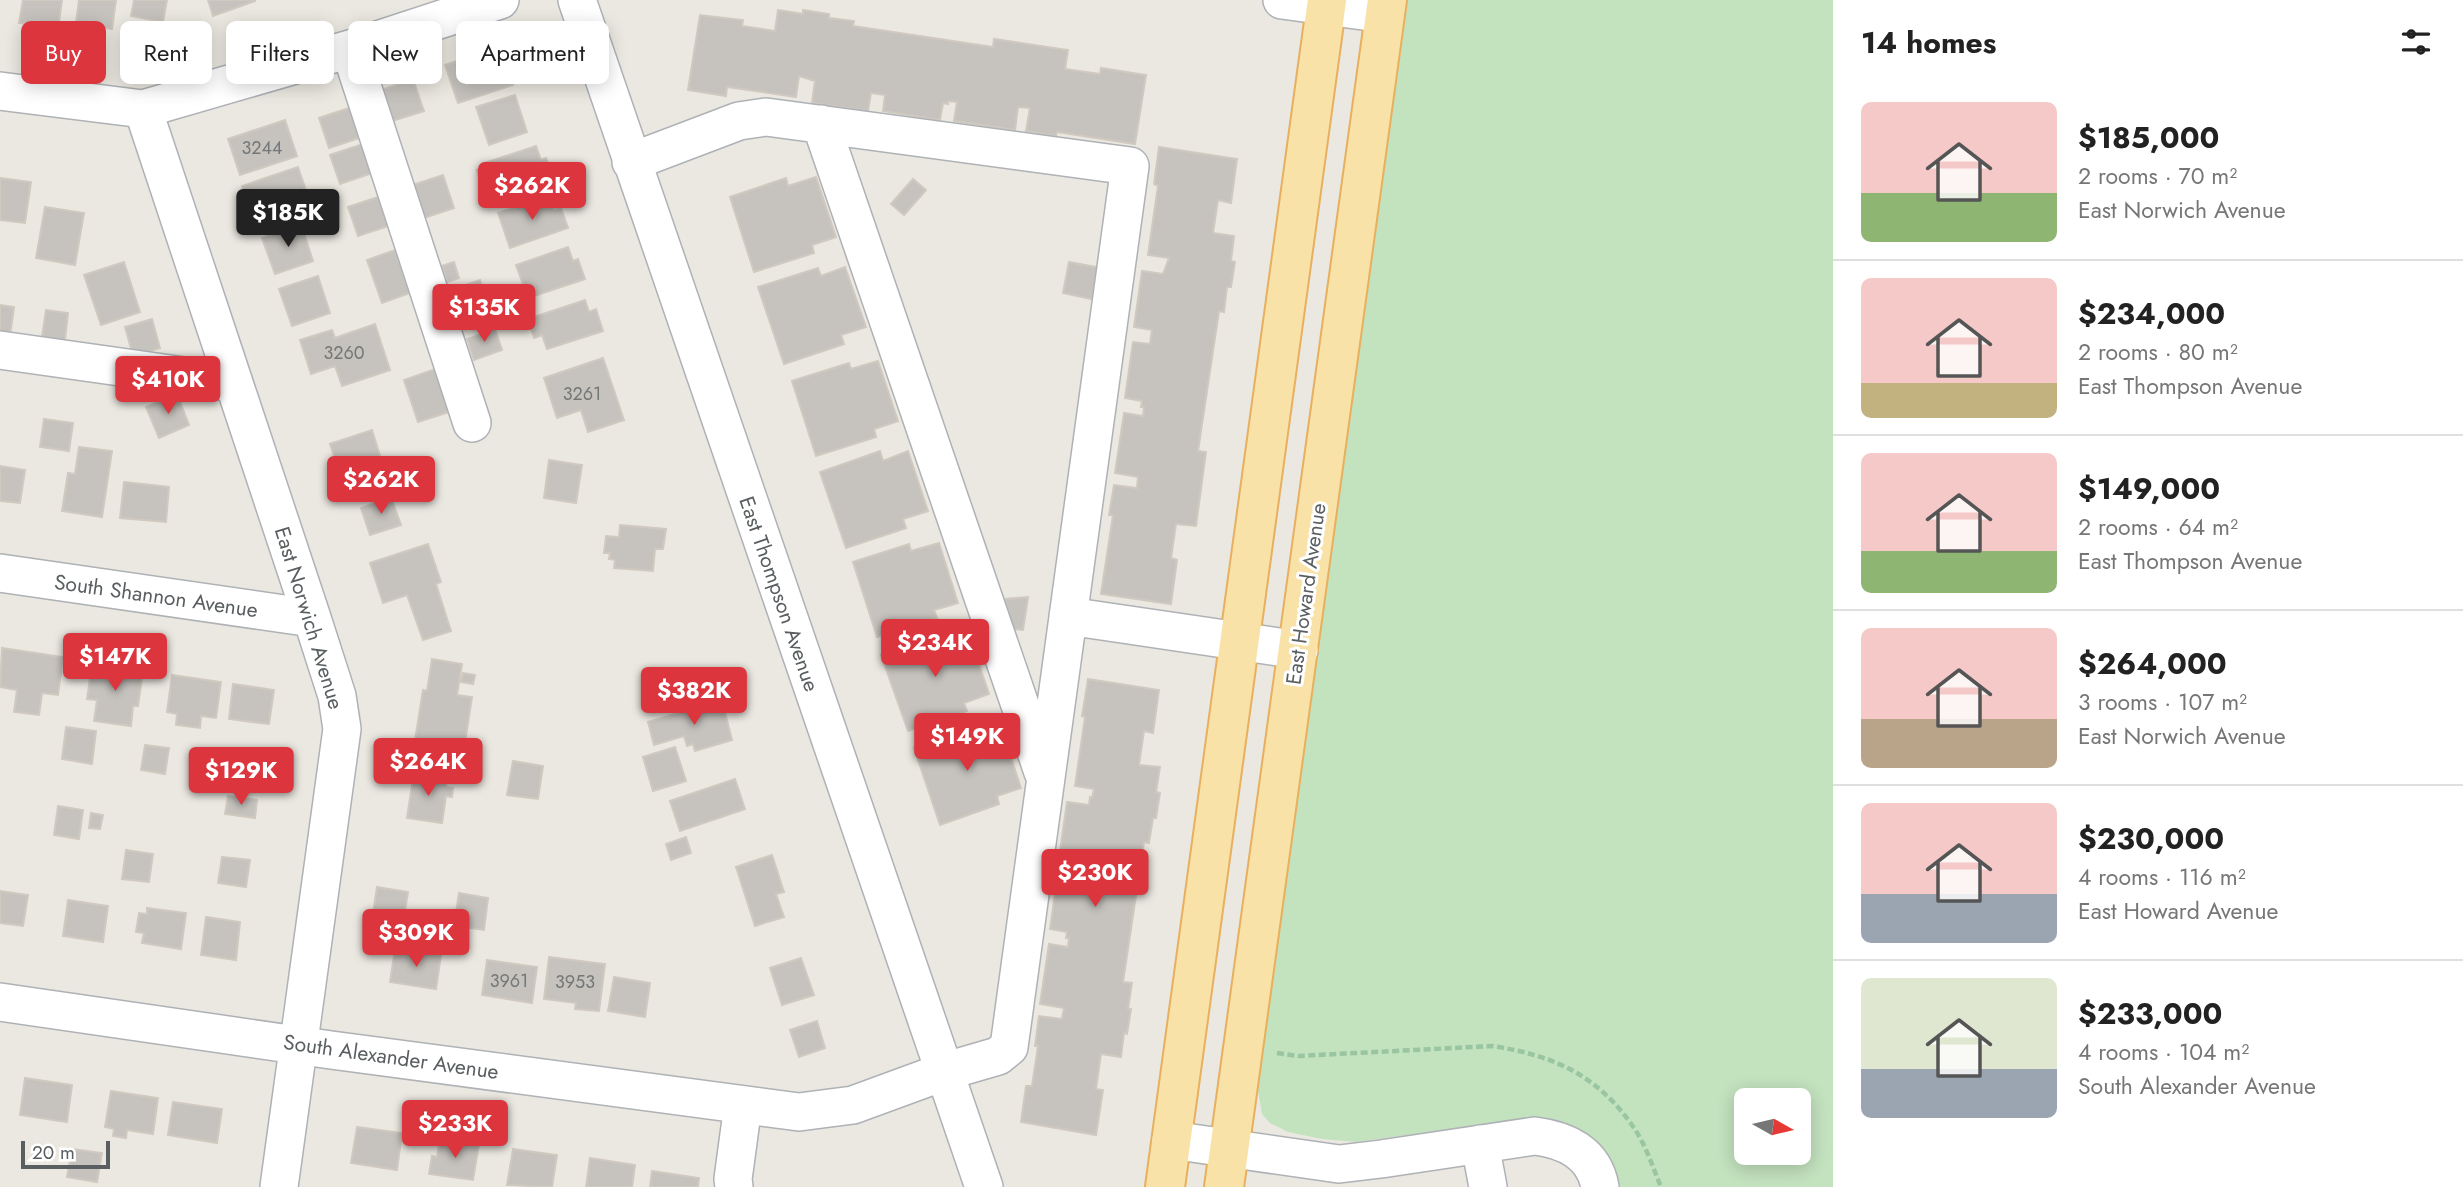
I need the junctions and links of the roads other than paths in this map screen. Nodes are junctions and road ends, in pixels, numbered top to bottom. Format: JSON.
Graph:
{"nodes":[{"id":1,"x":500,"y":0,"type":"edge"},
{"id":2,"x":576,"y":0,"type":"edge"},
{"id":3,"x":1282,"y":0,"type":"edge"},
{"id":4,"x":1326,"y":3,"type":"edge"},
{"id":5,"x":1386,"y":7,"type":"edge"},
{"id":6,"x":436,"y":21,"type":"edge"},
{"id":7,"x":348,"y":50,"type":"edge"},
{"id":8,"x":361,"y":84,"type":"edge"},
{"id":9,"x":0,"y":91,"type":"edge"},
{"id":10,"x":143,"y":109,"type":"junction"},
{"id":11,"x":821,"y":124,"type":"junction"},
{"id":12,"x":631,"y":162,"type":"junction"},
{"id":13,"x":0,"y":350,"type":"edge"},
{"id":14,"x":234,"y":383,"type":"junction"},
{"id":15,"x":471,"y":423,"type":"dead end"},
{"id":16,"x":0,"y":573,"type":"edge"},
{"id":17,"x":1068,"y":616,"type":"junction"},
{"id":18,"x":312,"y":618,"type":"junction"},
{"id":19,"x":1238,"y":641,"type":"junction"},
{"id":20,"x":1299,"y":650,"type":"junction"},
{"id":21,"x":1045,"y":780,"type":"junction"},
{"id":22,"x":0,"y":1002,"type":"edge"},
{"id":23,"x":299,"y":1045,"type":"junction"},
{"id":24,"x":943,"y":1072,"type":"junction"},
{"id":25,"x":743,"y":1105,"type":"junction"},
{"id":26,"x":1171,"y":1140,"type":"junction"},
{"id":27,"x":1480,"y":1144,"type":"junction"},
{"id":28,"x":1229,"y":1148,"type":"junction"},
{"id":29,"x":279,"y":1187,"type":"edge"},
{"id":30,"x":734,"y":1187,"type":"edge"},
{"id":31,"x":984,"y":1187,"type":"edge"},
{"id":32,"x":1165,"y":1187,"type":"edge"},
{"id":33,"x":1224,"y":1187,"type":"edge"},
{"id":34,"x":1488,"y":1187,"type":"edge"},
{"id":35,"x":1600,"y":1187,"type":"edge"}],
"edges":[{"from":1,"to":6,"type":"street"},
{"from":2,"to":12,"type":"street","name":"East Thompson Avenue"},
{"from":3,"to":4,"type":"street"},
{"from":4,"to":5,"type":"street"},
{"from":4,"to":19,"type":"main road"},
{"from":5,"to":20,"type":"main road","name":"East Howard Avenue"},
{"from":7,"to":10,"type":"street"},
{"from":8,"to":15,"type":"street"},
{"from":9,"to":10,"type":"street"},
{"from":10,"to":14,"type":"street","name":"East Norwich Avenue"},
{"from":11,"to":12,"type":"street"},
{"from":11,"to":17,"type":"street"},
{"from":11,"to":21,"type":"street"},
{"from":12,"to":24,"type":"street","name":"East Thompson Avenue"},
{"from":13,"to":14,"type":"street"},
{"from":14,"to":18,"type":"street","name":"East Norwich Avenue"},
{"from":16,"to":18,"type":"street","name":"South Shannon Avenue"},
{"from":17,"to":19,"type":"street"},
{"from":17,"to":21,"type":"street"},
{"from":18,"to":23,"type":"street","name":"East Norwich Avenue"},
{"from":19,"to":20,"type":"street"},
{"from":19,"to":26,"type":"main road"},
{"from":20,"to":28,"type":"main road","name":"East Howard Avenue"},
{"from":21,"to":24,"type":"street","name":"South Alexander Avenue"},
{"from":22,"to":23,"type":"street","name":"South Alexander Avenue"},
{"from":23,"to":25,"type":"street","name":"South Alexander Avenue"},
{"from":23,"to":29,"type":"street","name":"East Norwich Avenue"},
{"from":24,"to":25,"type":"street","name":"South Alexander Avenue"},
{"from":24,"to":31,"type":"street","name":"East Thompson Avenue"},
{"from":25,"to":30,"type":"street"},
{"from":26,"to":28,"type":"street"},
{"from":26,"to":32,"type":"main road"},
{"from":27,"to":28,"type":"street"},
{"from":27,"to":34,"type":"street"},
{"from":27,"to":35,"type":"street"},
{"from":28,"to":33,"type":"main road","name":"East Howard Avenue"}]}
